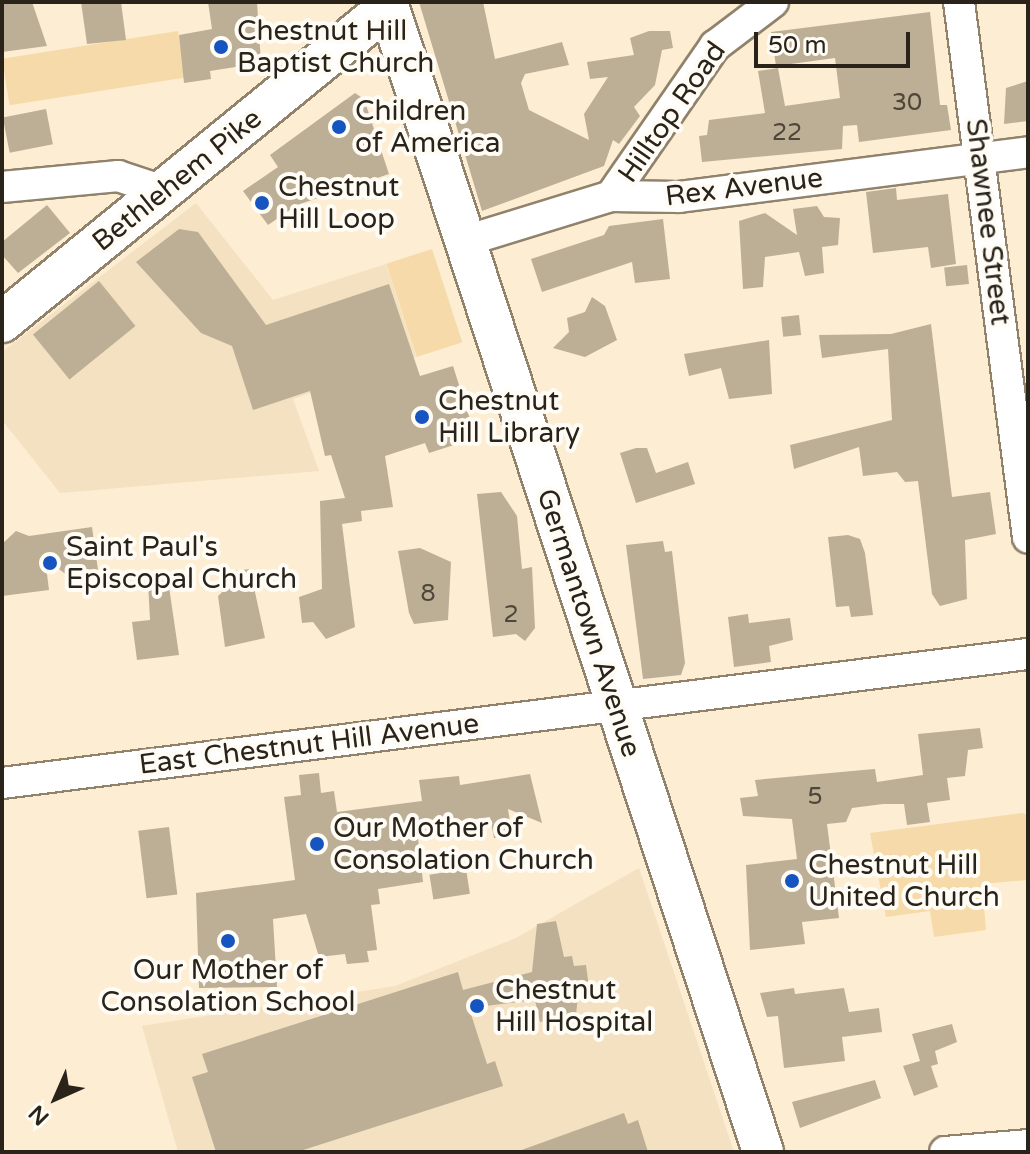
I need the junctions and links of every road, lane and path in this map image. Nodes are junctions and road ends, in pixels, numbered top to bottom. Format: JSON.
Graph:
{"nodes":[{"id":1,"x":773,"y":2,"type":"edge"},
{"id":2,"x":959,"y":2,"type":"edge"},
{"id":3,"x":387,"y":4,"type":"edge"},
{"id":4,"x":1028,"y":152,"type":"edge"},
{"id":5,"x":979,"y":158,"type":"junction"},
{"id":6,"x":2,"y":187,"type":"edge"},
{"id":7,"x":163,"y":191,"type":"junction"},
{"id":8,"x":611,"y":196,"type":"junction"},
{"id":9,"x":465,"y":241,"type":"junction"},
{"id":10,"x":2,"y":322,"type":"edge"},
{"id":11,"x":1028,"y":538,"type":"edge"},
{"id":12,"x":1028,"y":654,"type":"edge"},
{"id":13,"x":616,"y":705,"type":"junction"},
{"id":14,"x":2,"y":783,"type":"edge"},
{"id":15,"x":1028,"y":1145,"type":"edge"},
{"id":16,"x":763,"y":1152,"type":"edge"},
{"id":17,"x":945,"y":1152,"type":"edge"}],
"edges":[{"from":1,"to":8,"type":"street","name":"Hilltop Road"},
{"from":2,"to":5,"type":"street","name":"Shawnee Street"},
{"from":3,"to":7,"type":"main road","name":"Bethlehem Pike"},
{"from":3,"to":9,"type":"main road","name":"Germantown Avenue"},
{"from":4,"to":5,"type":"street","name":"Rex Avenue"},
{"from":5,"to":8,"type":"street","name":"Rex Avenue"},
{"from":5,"to":11,"type":"street","name":"Shawnee Street"},
{"from":6,"to":7,"type":"street"},
{"from":7,"to":10,"type":"main road","name":"Bethlehem Pike"},
{"from":8,"to":9,"type":"street","name":"Rex Avenue"},
{"from":9,"to":13,"type":"main road","name":"Germantown Avenue"},
{"from":12,"to":13,"type":"street","name":"East Chestnut Hill Avenue"},
{"from":13,"to":14,"type":"street","name":"East Chestnut Hill Avenue"},
{"from":13,"to":16,"type":"main road","name":"Germantown Avenue"},
{"from":15,"to":17,"type":"street"}]}
